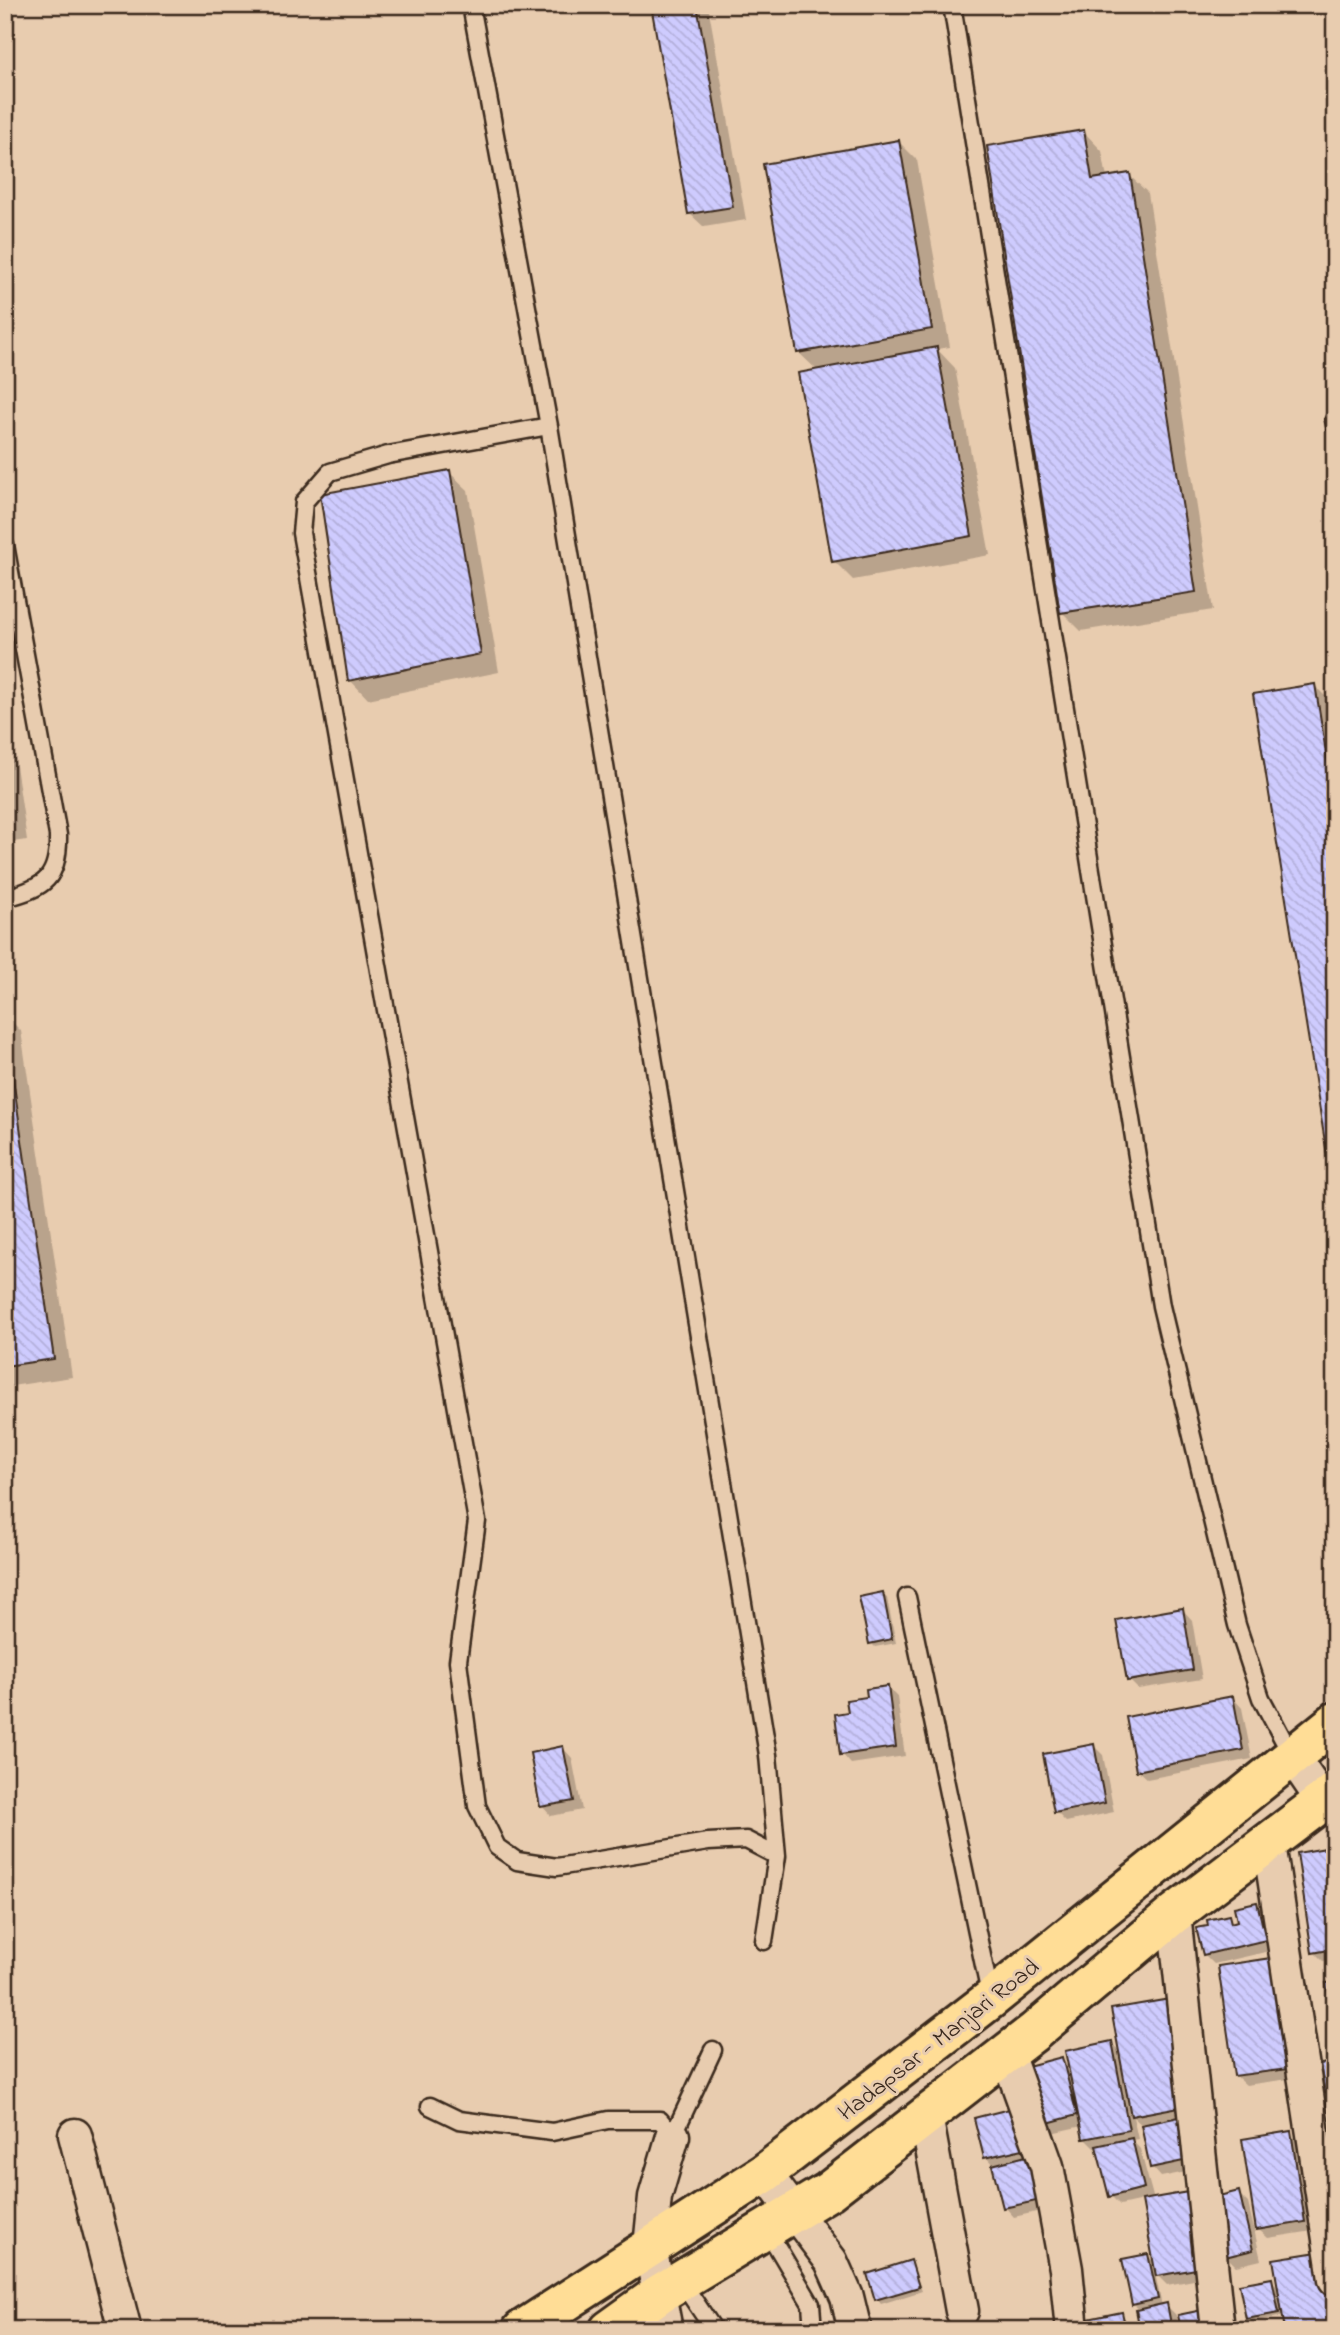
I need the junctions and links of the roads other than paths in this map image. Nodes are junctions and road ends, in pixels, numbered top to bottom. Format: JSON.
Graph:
{"nodes":[{"id":1,"x":471,"y":5,"type":"edge"},
{"id":2,"x":952,"y":5,"type":"edge"},
{"id":3,"x":549,"y":426,"type":"junction"},
{"id":4,"x":5,"y":545,"type":"edge"},
{"id":5,"x":5,"y":898,"type":"edge"},
{"id":6,"x":906,"y":1597,"type":"dead end"},
{"id":7,"x":1335,"y":1722,"type":"edge"},
{"id":8,"x":1292,"y":1756,"type":"junction"},
{"id":9,"x":1328,"y":1796,"type":"edge"},
{"id":10,"x":1269,"y":1844,"type":"junction"},
{"id":11,"x":777,"y":1856,"type":"junction"},
{"id":12,"x":1174,"y":1914,"type":"junction"},
{"id":13,"x":764,"y":1941,"type":"dead end"},
{"id":14,"x":991,"y":1999,"type":"junction"},
{"id":15,"x":713,"y":2050,"type":"dead end"},
{"id":16,"x":1007,"y":2054,"type":"junction"},
{"id":17,"x":430,"y":2106,"type":"dead end"},
{"id":18,"x":926,"y":2116,"type":"junction"},
{"id":19,"x":75,"y":2135,"type":"dead end"},
{"id":20,"x":673,"y":2136,"type":"junction"},
{"id":21,"x":765,"y":2173,"type":"junction"},
{"id":22,"x":780,"y":2221,"type":"junction"},
{"id":23,"x":650,"y":2246,"type":"junction"},
{"id":24,"x":1335,"y":2279,"type":"edge"},
{"id":25,"x":669,"y":2302,"type":"edge"},
{"id":26,"x":962,"y":2311,"type":"dead end"},
{"id":27,"x":125,"y":2330,"type":"edge"},
{"id":28,"x":522,"y":2330,"type":"edge"},
{"id":29,"x":609,"y":2330,"type":"edge"},
{"id":30,"x":714,"y":2330,"type":"edge"},
{"id":31,"x":813,"y":2330,"type":"edge"},
{"id":32,"x":855,"y":2330,"type":"edge"},
{"id":33,"x":1072,"y":2330,"type":"edge"},
{"id":34,"x":1218,"y":2330,"type":"edge"}],
"edges":[{"from":1,"to":3,"type":"lane"},
{"from":2,"to":8,"type":"lane"},
{"from":3,"to":11,"type":"lane"},
{"from":3,"to":11,"type":"lane"},
{"from":4,"to":5,"type":"lane"},
{"from":6,"to":14,"type":"lane"},
{"from":7,"to":8,"type":"main road","name":"Hadapsar - Manjari Road"},
{"from":8,"to":9,"type":"street"},
{"from":8,"to":14,"type":"main road","name":"Hadapsar - Manjari Road"},
{"from":9,"to":10,"type":"main road"},
{"from":10,"to":12,"type":"main road"},
{"from":10,"to":24,"type":"street"},
{"from":11,"to":13,"type":"lane"},
{"from":12,"to":16,"type":"main road"},
{"from":12,"to":34,"type":"street"},
{"from":14,"to":21,"type":"main road","name":"Hadapsar - Manjari Road"},
{"from":15,"to":20,"type":"lane"},
{"from":16,"to":18,"type":"main road"},
{"from":16,"to":33,"type":"street"},
{"from":17,"to":20,"type":"lane"},
{"from":18,"to":22,"type":"main road"},
{"from":18,"to":26,"type":"street"},
{"from":19,"to":27,"type":"street"},
{"from":20,"to":23,"type":"street"},
{"from":21,"to":22,"type":"street"},
{"from":21,"to":23,"type":"main road","name":"Hadapsar - Manjari Road"},
{"from":22,"to":25,"type":"main road"},
{"from":22,"to":31,"type":"lane"},
{"from":22,"to":32,"type":"street"},
{"from":23,"to":25,"type":"street"},
{"from":23,"to":28,"type":"main road","name":"Hadapsar - Manjari Road"},
{"from":25,"to":29,"type":"main road"},
{"from":25,"to":30,"type":"lane"}]}
